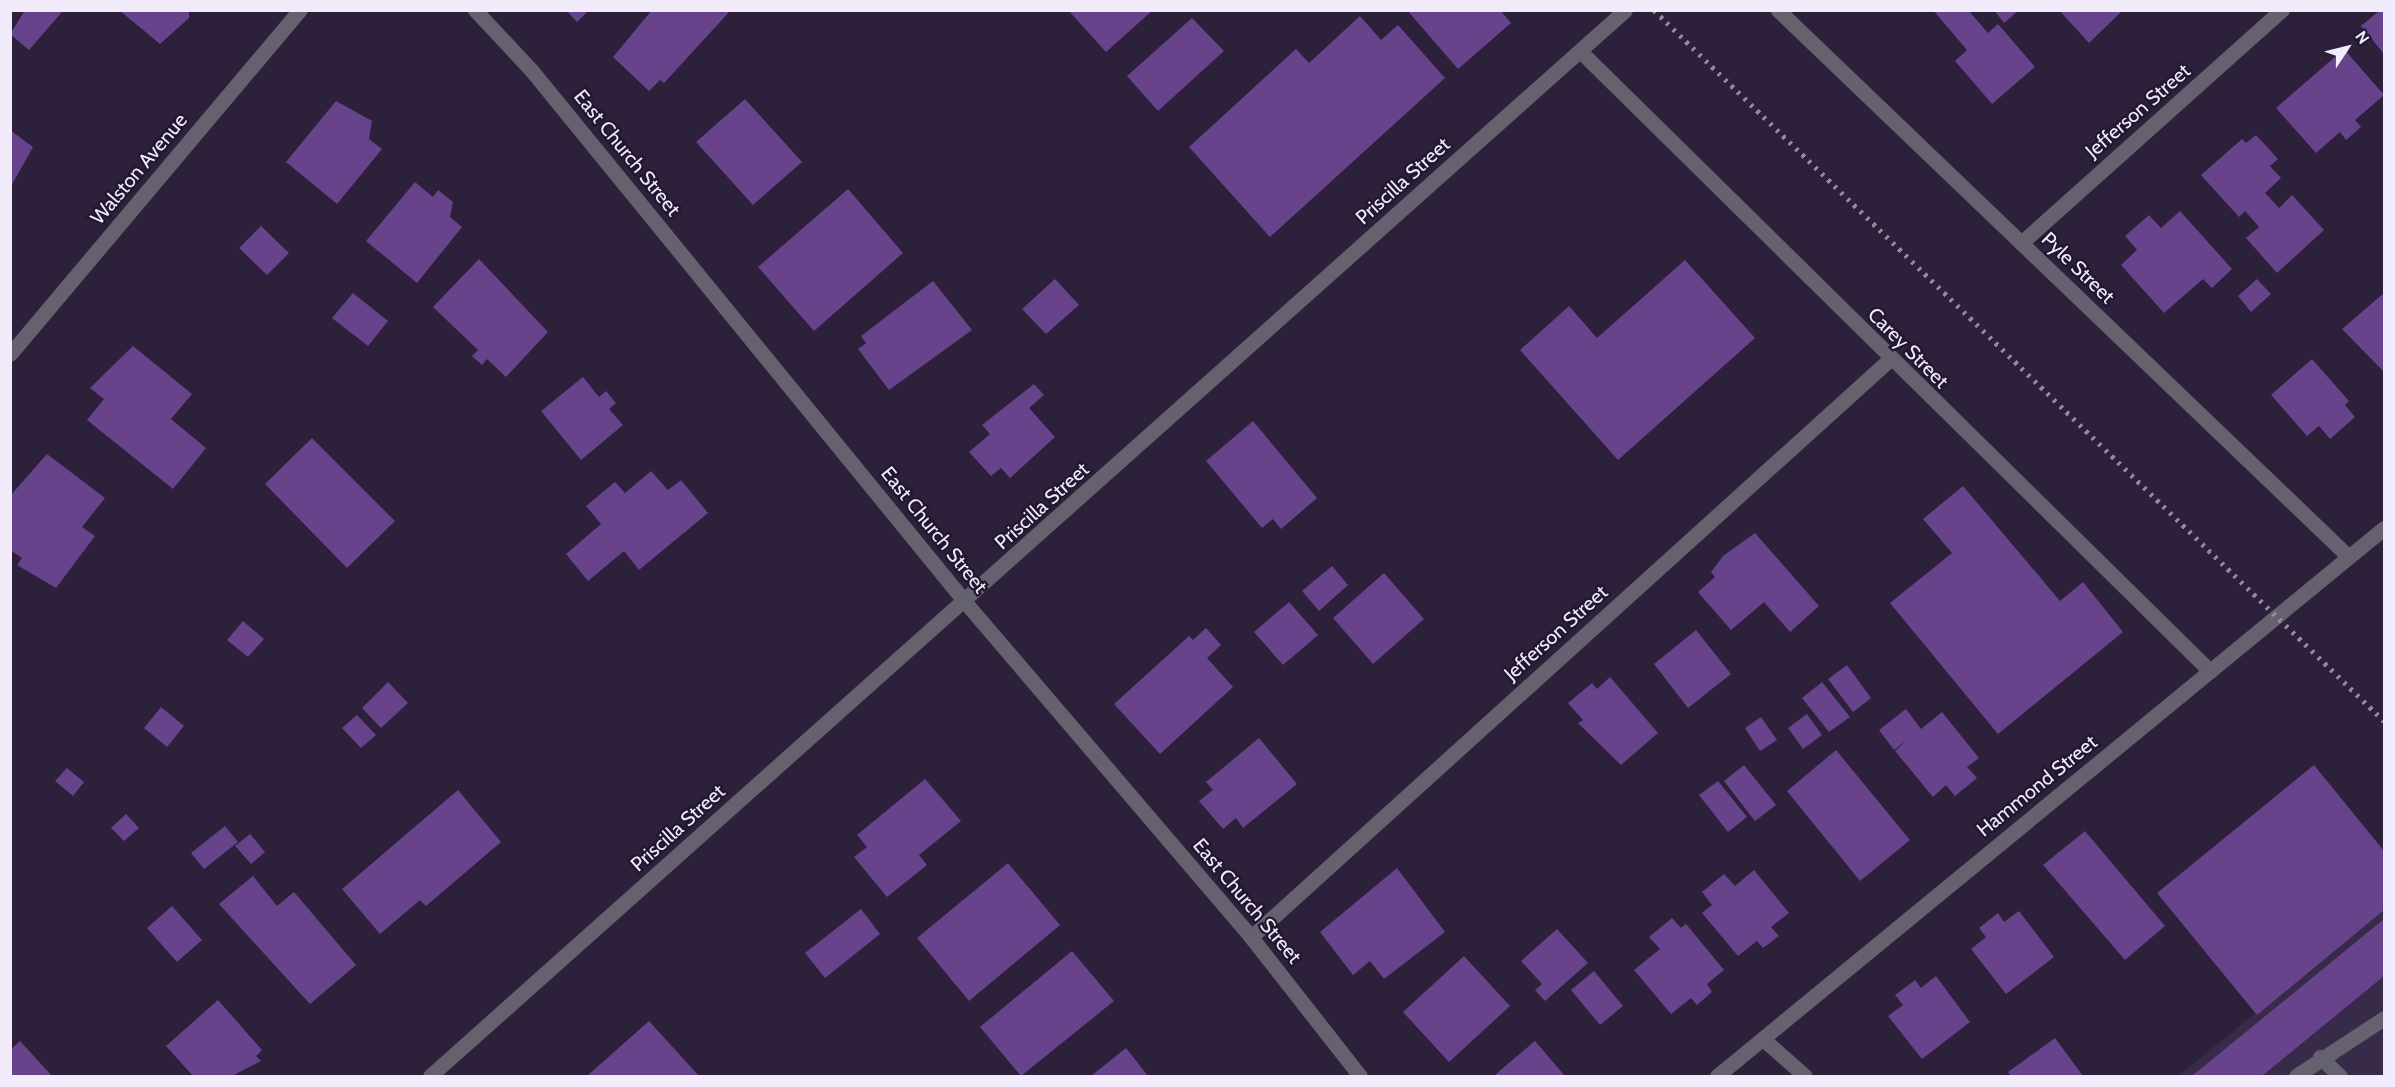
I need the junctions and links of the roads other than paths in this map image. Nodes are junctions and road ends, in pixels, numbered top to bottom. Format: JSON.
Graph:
{"nodes":[{"id":1,"x":300,"y":10,"type":"edge"},
{"id":2,"x":475,"y":10,"type":"edge"},
{"id":3,"x":1625,"y":10,"type":"edge"},
{"id":4,"x":1778,"y":10,"type":"edge"},
{"id":5,"x":2282,"y":10,"type":"edge"},
{"id":6,"x":1580,"y":51,"type":"junction"},
{"id":7,"x":2021,"y":243,"type":"junction"},
{"id":8,"x":10,"y":354,"type":"edge"},
{"id":9,"x":1889,"y":360,"type":"junction"},
{"id":10,"x":2385,"y":528,"type":"edge"},
{"id":11,"x":2348,"y":556,"type":"junction"},
{"id":12,"x":966,"y":602,"type":"junction"},
{"id":13,"x":2210,"y":671,"type":"junction"},
{"id":14,"x":1251,"y":937,"type":"junction"},
{"id":15,"x":2385,"y":1018,"type":"edge"},
{"id":16,"x":1763,"y":1039,"type":"junction"},
{"id":17,"x":2320,"y":1057,"type":"junction"},
{"id":18,"x":430,"y":1077,"type":"edge"},
{"id":19,"x":1360,"y":1077,"type":"edge"},
{"id":20,"x":1717,"y":1077,"type":"edge"},
{"id":21,"x":1805,"y":1077,"type":"edge"},
{"id":22,"x":2296,"y":1077,"type":"edge"},
{"id":23,"x":2340,"y":1077,"type":"edge"}],
"edges":[{"from":1,"to":8,"type":"street","name":"Walston Avenue"},
{"from":2,"to":12,"type":"street","name":"East Church Street"},
{"from":3,"to":6,"type":"street","name":"Priscilla Street"},
{"from":4,"to":7,"type":"street","name":"Pyle Street"},
{"from":5,"to":7,"type":"street","name":"Jefferson Street"},
{"from":6,"to":9,"type":"street","name":"Carey Street"},
{"from":6,"to":12,"type":"street","name":"Priscilla Street"},
{"from":7,"to":11,"type":"street","name":"Pyle Street"},
{"from":9,"to":13,"type":"street","name":"Carey Street"},
{"from":9,"to":14,"type":"street","name":"Jefferson Street"},
{"from":10,"to":11,"type":"street","name":"Hammond Street"},
{"from":11,"to":13,"type":"street","name":"Hammond Street"},
{"from":12,"to":14,"type":"street","name":"East Church Street"},
{"from":12,"to":18,"type":"street","name":"Priscilla Street"},
{"from":13,"to":16,"type":"street","name":"Hammond Street"},
{"from":14,"to":19,"type":"street","name":"East Church Street"},
{"from":15,"to":17,"type":"street"},
{"from":16,"to":20,"type":"street","name":"Hammond Street"},
{"from":16,"to":21,"type":"street"},
{"from":17,"to":22,"type":"street"},
{"from":17,"to":23,"type":"street"}]}
